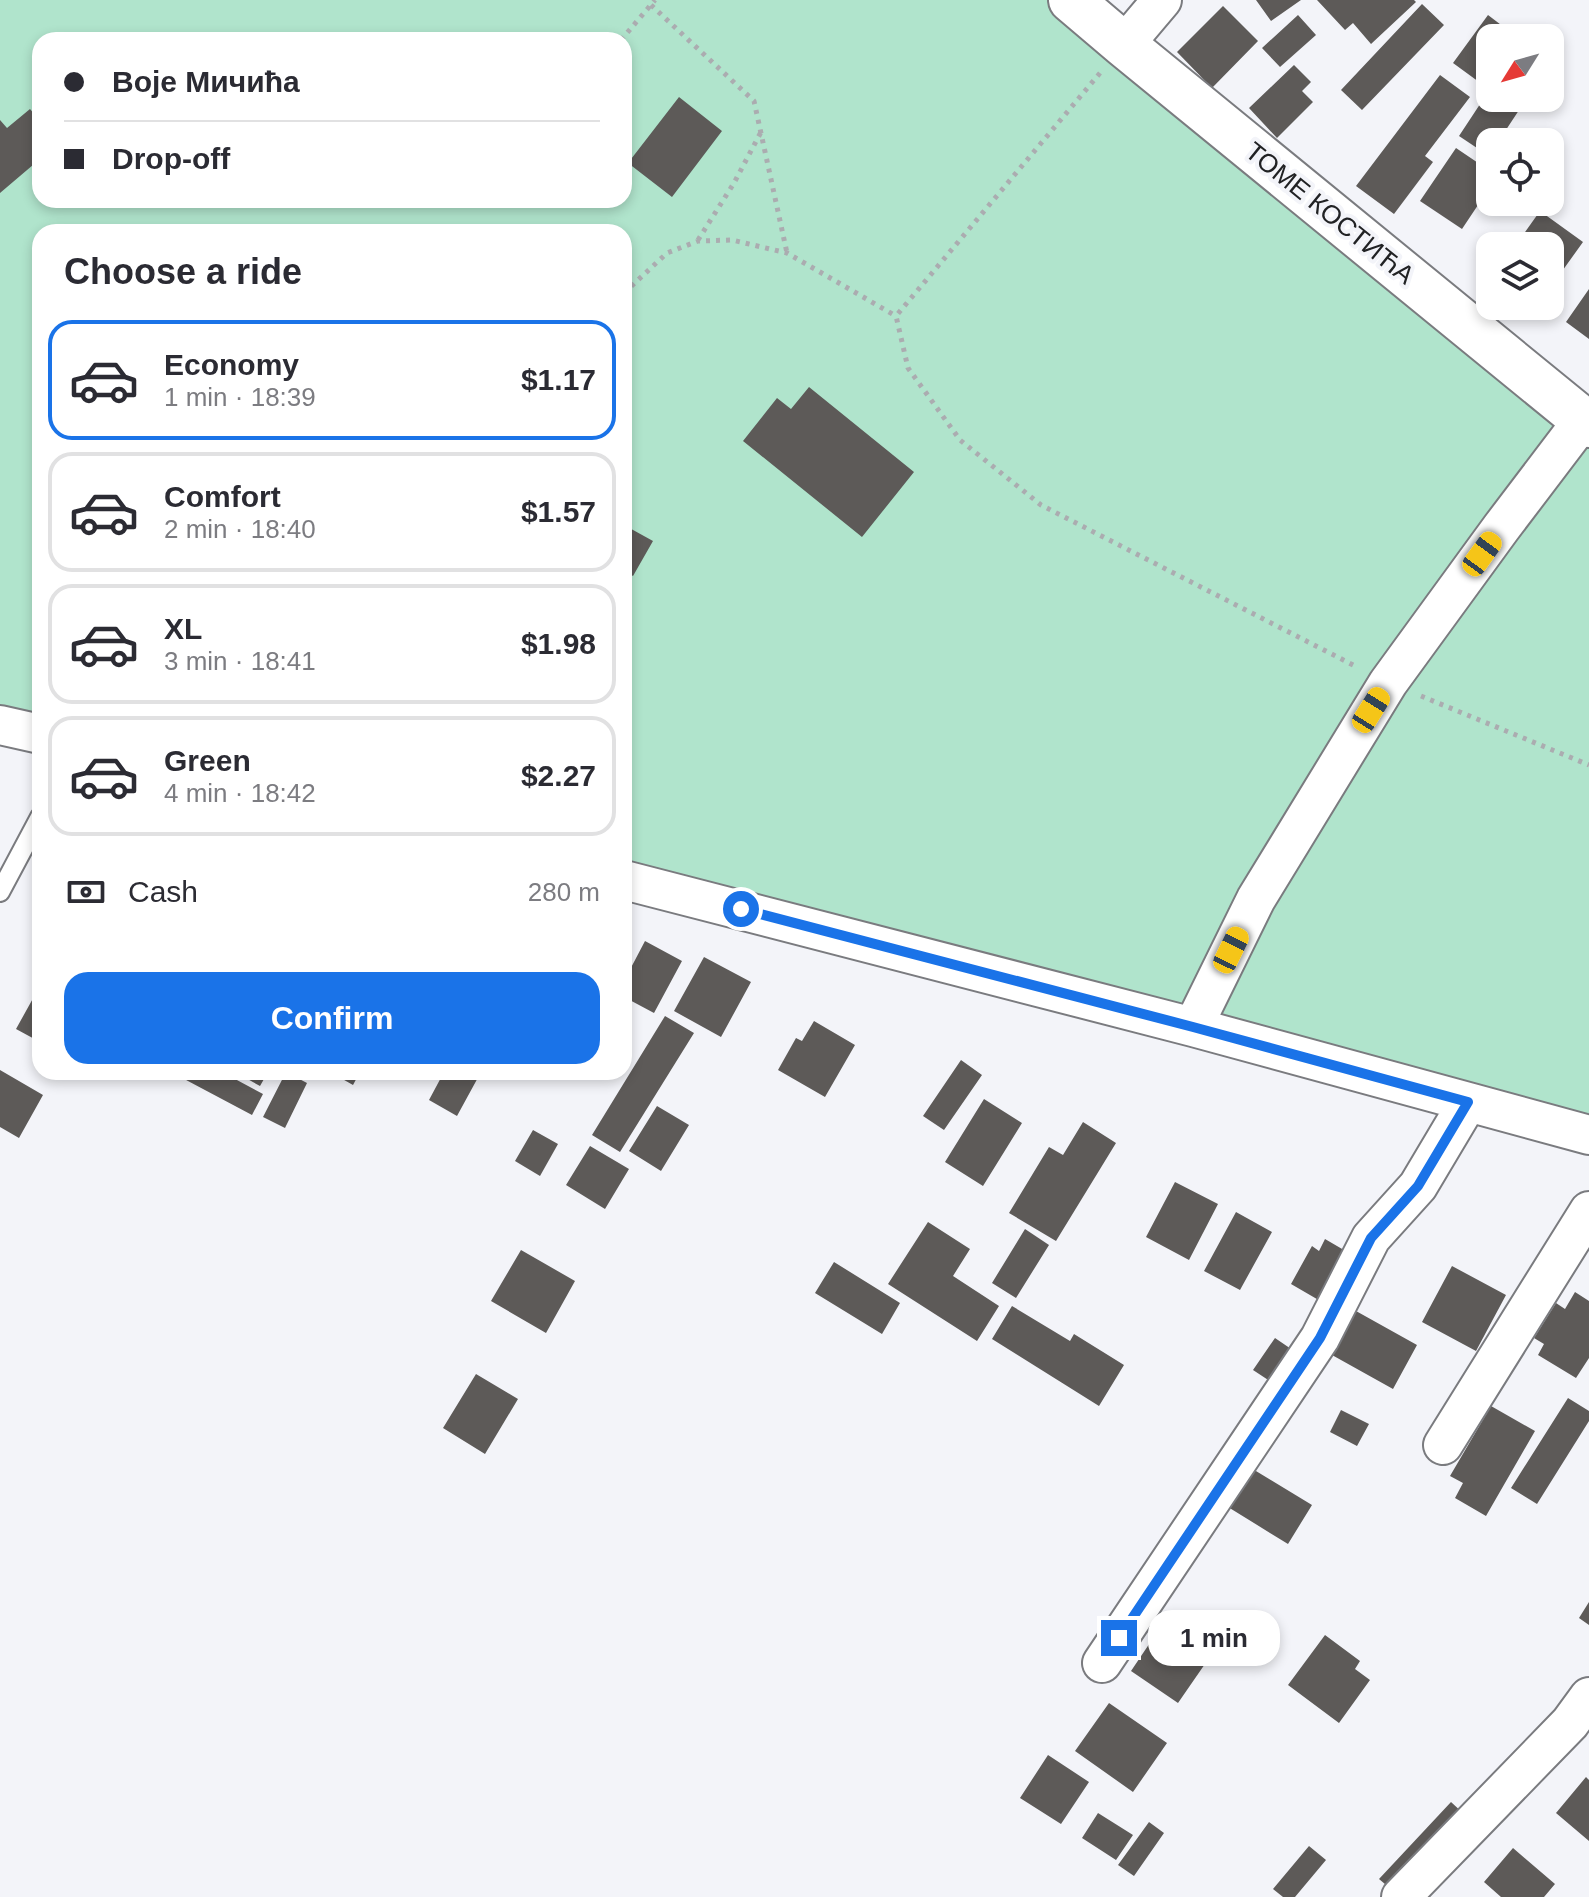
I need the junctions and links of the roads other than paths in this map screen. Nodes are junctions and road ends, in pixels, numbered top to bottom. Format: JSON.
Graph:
{"nodes":[{"id":1,"x":1071,"y":0,"type":"edge"},
{"id":2,"x":1162,"y":0,"type":"edge"},
{"id":3,"x":1124,"y":45,"type":"junction"},
{"id":4,"x":1586,"y":422,"type":"edge"},
{"id":5,"x":0,"y":725,"type":"edge"},
{"id":6,"x":32,"y":732,"type":"edge"},
{"id":7,"x":32,"y":832,"type":"edge"},
{"id":8,"x":632,"y":882,"type":"edge"},
{"id":9,"x":0,"y":892,"type":"edge"},
{"id":10,"x":1193,"y":1027,"type":"junction"},
{"id":11,"x":1468,"y":1102,"type":"junction"},
{"id":12,"x":1589,"y":1135,"type":"edge"},
{"id":13,"x":1589,"y":1211,"type":"edge"},
{"id":14,"x":1443,"y":1445,"type":"dead end"},
{"id":15,"x":1102,"y":1663,"type":"dead end"},
{"id":16,"x":1589,"y":1697,"type":"edge"},
{"id":17,"x":1401,"y":1897,"type":"edge"}],
"edges":[{"from":1,"to":3,"type":"street","name":"ТОМЕ КОСТИЋА"},
{"from":2,"to":3,"type":"street"},
{"from":3,"to":4,"type":"street","name":"ТОМЕ КОСТИЋА"},
{"from":4,"to":10,"type":"street"},
{"from":5,"to":6,"type":"street"},
{"from":7,"to":9,"type":"lane"},
{"from":8,"to":10,"type":"street"},
{"from":10,"to":11,"type":"street"},
{"from":11,"to":12,"type":"street"},
{"from":11,"to":15,"type":"street"},
{"from":13,"to":14,"type":"street"},
{"from":16,"to":17,"type":"street"}]}
